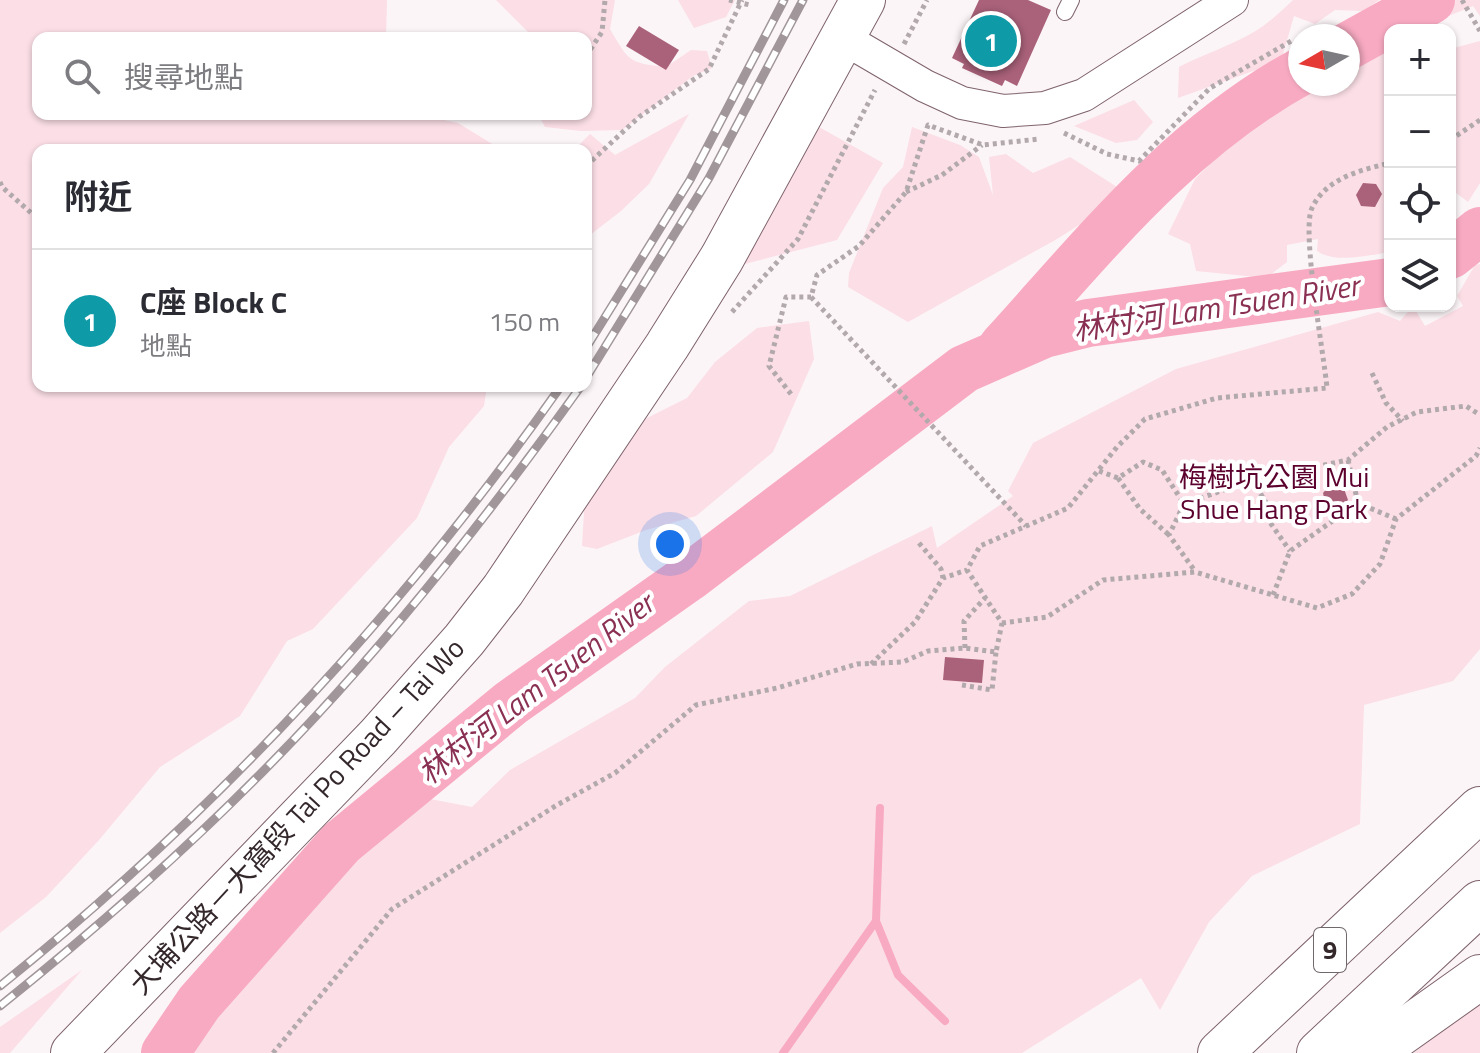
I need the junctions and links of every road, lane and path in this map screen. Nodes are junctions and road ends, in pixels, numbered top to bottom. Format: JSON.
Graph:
{"nodes":[{"id":1,"x":605,"y":0,"type":"edge"},
{"id":2,"x":729,"y":0,"type":"edge"},
{"id":3,"x":742,"y":0,"type":"edge"},
{"id":4,"x":863,"y":0,"type":"edge"},
{"id":5,"x":927,"y":0,"type":"edge"},
{"id":6,"x":1232,"y":0,"type":"edge"},
{"id":7,"x":1462,"y":0,"type":"edge"},
{"id":8,"x":750,"y":5,"type":"dead end"},
{"id":9,"x":1480,"y":31,"type":"edge"},
{"id":10,"x":843,"y":38,"type":"junction"},
{"id":11,"x":906,"y":40,"type":"dead end"},
{"id":12,"x":1288,"y":43,"type":"edge"},
{"id":13,"x":592,"y":47,"type":"edge"},
{"id":14,"x":1480,"y":120,"type":"edge"},
{"id":15,"x":1057,"y":128,"type":"dead end"},
{"id":16,"x":1046,"y":134,"type":"dead end"},
{"id":17,"x":1456,"y":136,"type":"edge"},
{"id":18,"x":983,"y":145,"type":"junction"},
{"id":19,"x":592,"y":160,"type":"edge"},
{"id":20,"x":1384,"y":164,"type":"edge"},
{"id":21,"x":0,"y":182,"type":"edge"},
{"id":22,"x":906,"y":192,"type":"junction"},
{"id":23,"x":32,"y":214,"type":"edge"},
{"id":24,"x":811,"y":297,"type":"junction"},
{"id":25,"x":1372,"y":373,"type":"dead end"},
{"id":26,"x":791,"y":394,"type":"dead end"},
{"id":27,"x":1480,"y":415,"type":"edge"},
{"id":28,"x":1403,"y":421,"type":"junction"},
{"id":29,"x":1480,"y":448,"type":"edge"},
{"id":30,"x":1348,"y":460,"type":"junction"},
{"id":31,"x":1099,"y":471,"type":"junction"},
{"id":32,"x":1118,"y":478,"type":"junction"},
{"id":33,"x":1252,"y":480,"type":"junction"},
{"id":34,"x":1358,"y":503,"type":"junction"},
{"id":35,"x":1184,"y":504,"type":"junction"},
{"id":36,"x":1396,"y":519,"type":"junction"},
{"id":37,"x":1026,"y":526,"type":"junction"},
{"id":38,"x":1169,"y":535,"type":"junction"},
{"id":39,"x":919,"y":543,"type":"dead end"},
{"id":40,"x":1290,"y":551,"type":"junction"},
{"id":41,"x":967,"y":570,"type":"junction"},
{"id":42,"x":1195,"y":572,"type":"junction"},
{"id":43,"x":943,"y":578,"type":"junction"},
{"id":44,"x":1273,"y":595,"type":"junction"},
{"id":45,"x":985,"y":598,"type":"junction"},
{"id":46,"x":1002,"y":623,"type":"junction"},
{"id":47,"x":965,"y":648,"type":"junction"},
{"id":48,"x":996,"y":652,"type":"junction"},
{"id":49,"x":871,"y":664,"type":"junction"},
{"id":50,"x":962,"y":685,"type":"dead end"},
{"id":51,"x":1480,"y":784,"type":"edge"},
{"id":52,"x":1480,"y":809,"type":"edge"},
{"id":53,"x":1441,"y":846,"type":"junction"},
{"id":54,"x":1480,"y":903,"type":"edge"},
{"id":55,"x":1480,"y":977,"type":"edge"},
{"id":56,"x":73,"y":1053,"type":"edge"},
{"id":57,"x":273,"y":1053,"type":"edge"},
{"id":58,"x":1220,"y":1053,"type":"edge"},
{"id":59,"x":1319,"y":1053,"type":"edge"},
{"id":60,"x":1373,"y":1053,"type":"edge"}],
"edges":[{"from":1,"to":13,"type":"path"},
{"from":2,"to":8,"type":"path"},
{"from":3,"to":19,"type":"path"},
{"from":4,"to":10,"type":"main road","name":"大埔公路－大窩段 Tai Po Road – Tai Wo"},
{"from":5,"to":11,"type":"path"},
{"from":6,"to":10,"type":"street"},
{"from":7,"to":9,"type":"path"},
{"from":10,"to":56,"type":"main road","name":"大埔公路－大窩段 Tai Po Road – Tai Wo"},
{"from":12,"to":15,"type":"path"},
{"from":14,"to":17,"type":"path"},
{"from":16,"to":18,"type":"path"},
{"from":18,"to":22,"type":"path"},
{"from":18,"to":22,"type":"path"},
{"from":20,"to":31,"type":"path"},
{"from":21,"to":23,"type":"path"},
{"from":22,"to":24,"type":"path"},
{"from":24,"to":26,"type":"path"},
{"from":24,"to":37,"type":"path"},
{"from":25,"to":28,"type":"path"},
{"from":27,"to":28,"type":"path"},
{"from":28,"to":30,"type":"path"},
{"from":29,"to":36,"type":"path"},
{"from":30,"to":33,"type":"path"},
{"from":30,"to":34,"type":"path"},
{"from":31,"to":32,"type":"path"},
{"from":31,"to":37,"type":"path"},
{"from":32,"to":35,"type":"path"},
{"from":32,"to":38,"type":"path"},
{"from":33,"to":35,"type":"path"},
{"from":33,"to":40,"type":"path"},
{"from":34,"to":36,"type":"path"},
{"from":34,"to":40,"type":"path"},
{"from":35,"to":38,"type":"path"},
{"from":36,"to":44,"type":"path"},
{"from":37,"to":41,"type":"path"},
{"from":38,"to":42,"type":"path"},
{"from":39,"to":43,"type":"path"},
{"from":40,"to":44,"type":"path"},
{"from":41,"to":43,"type":"path"},
{"from":41,"to":45,"type":"path"},
{"from":42,"to":44,"type":"path"},
{"from":42,"to":46,"type":"path"},
{"from":43,"to":49,"type":"path"},
{"from":45,"to":46,"type":"path"},
{"from":45,"to":47,"type":"path"},
{"from":46,"to":48,"type":"path"},
{"from":47,"to":48,"type":"path"},
{"from":47,"to":49,"type":"path"},
{"from":48,"to":50,"type":"path"},
{"from":49,"to":57,"type":"path"},
{"from":51,"to":53,"type":"main road"},
{"from":52,"to":53,"type":"main road","number":"9"},
{"from":53,"to":58,"type":"main road","number":"9"},
{"from":54,"to":59,"type":"main road","number":"9"},
{"from":55,"to":60,"type":"main road"}]}
